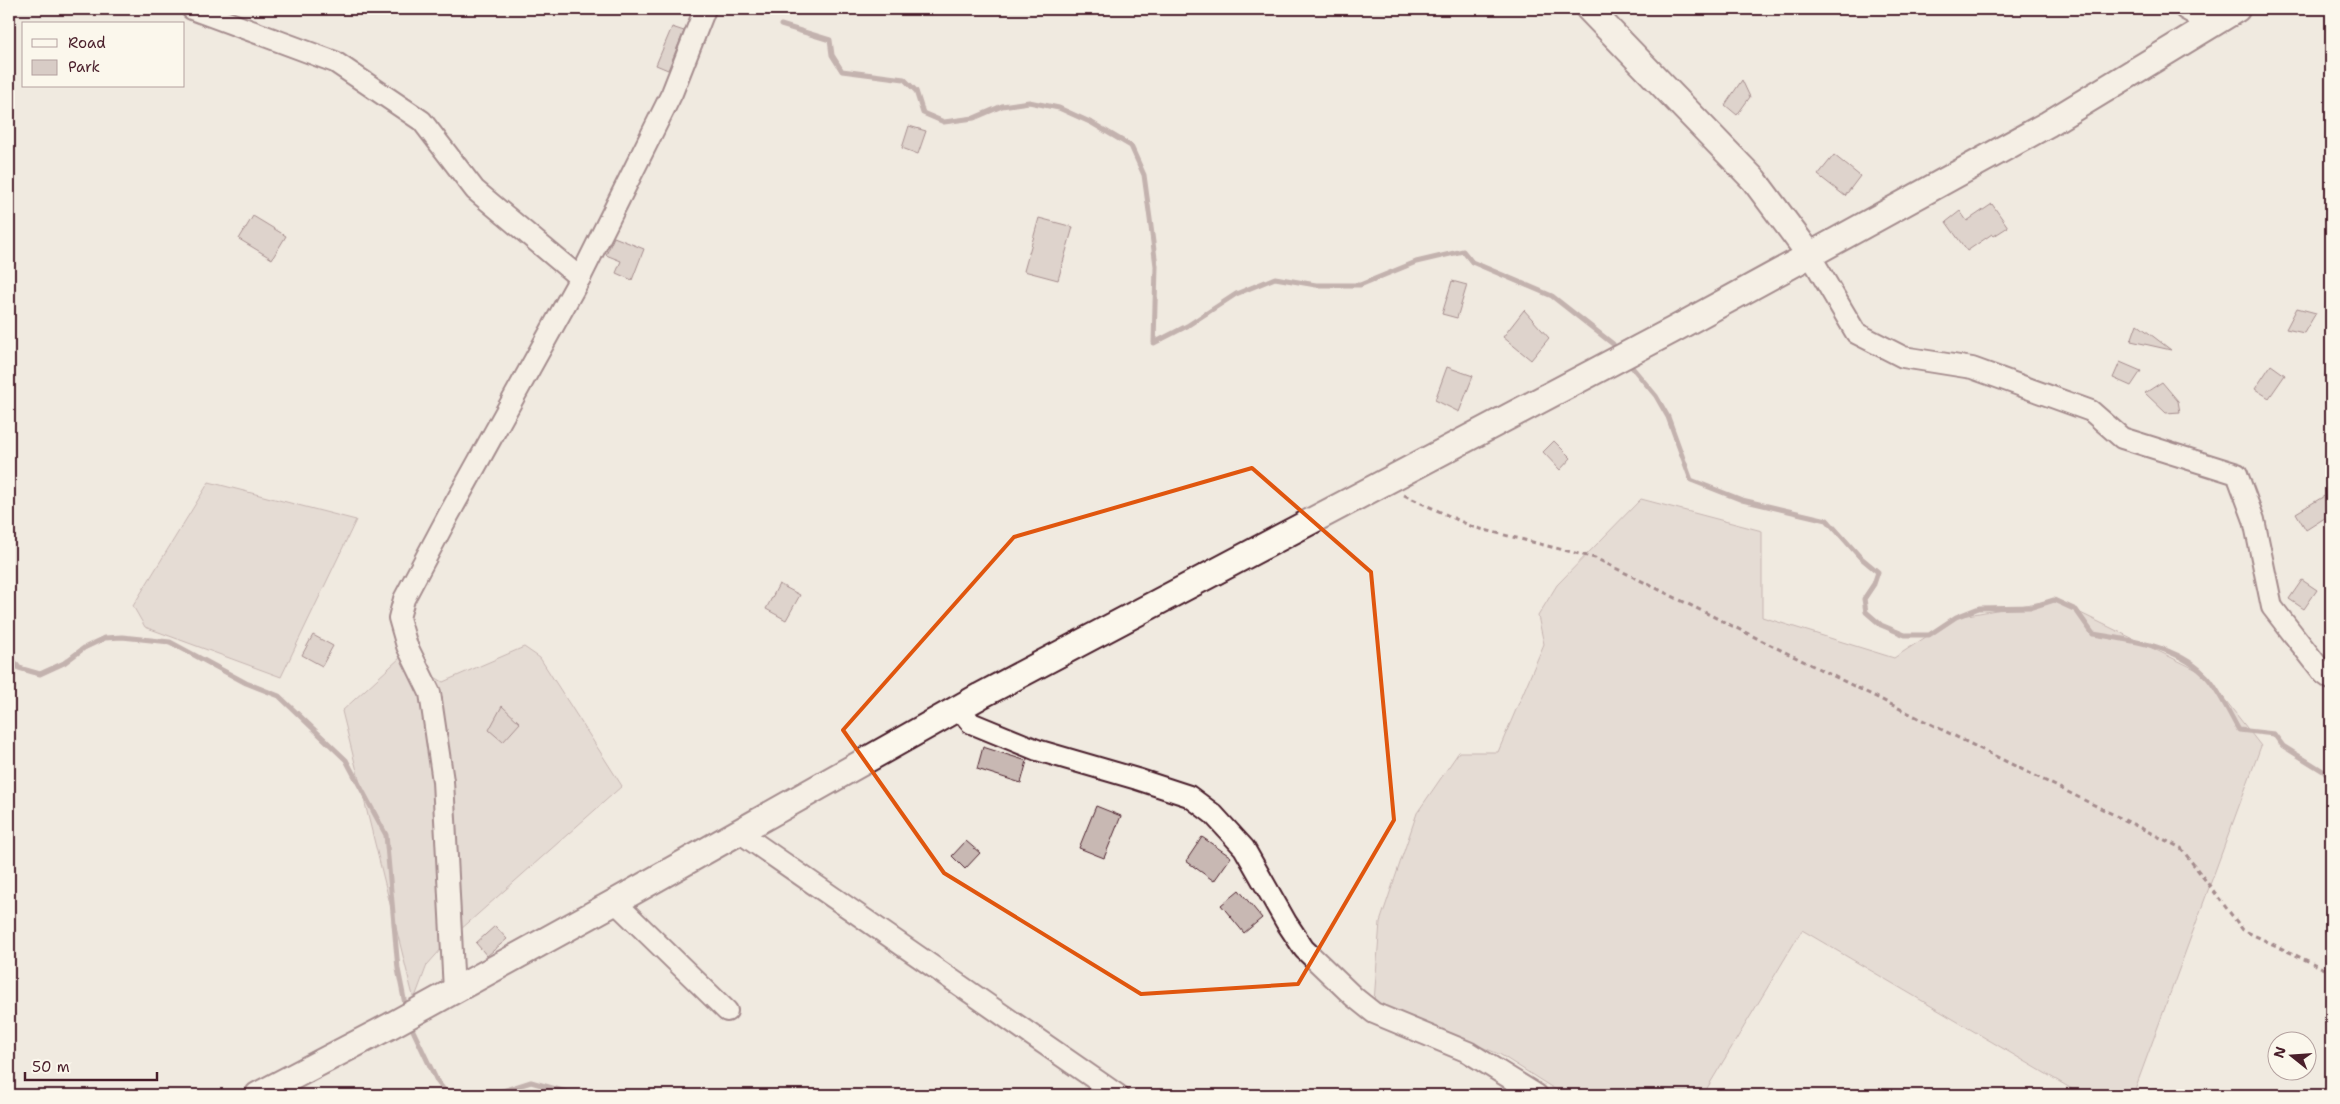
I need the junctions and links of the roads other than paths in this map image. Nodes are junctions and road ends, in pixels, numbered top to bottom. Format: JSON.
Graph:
{"nodes":[{"id":1,"x":192,"y":9,"type":"edge"},
{"id":2,"x":705,"y":9,"type":"edge"},
{"id":3,"x":1589,"y":9,"type":"edge"},
{"id":4,"x":2185,"y":9,"type":"edge"},
{"id":5,"x":2237,"y":9,"type":"edge"},
{"id":6,"x":2203,"y":29,"type":"junction"},
{"id":7,"x":1810,"y":255,"type":"junction"},
{"id":8,"x":580,"y":278,"type":"junction"},
{"id":9,"x":2331,"y":679,"type":"edge"},
{"id":10,"x":959,"y":708,"type":"junction"},
{"id":11,"x":739,"y":832,"type":"junction"},
{"id":12,"x":615,"y":902,"type":"junction"},
{"id":13,"x":454,"y":991,"type":"junction"},
{"id":14,"x":726,"y":1011,"type":"dead end"},
{"id":15,"x":258,"y":1095,"type":"edge"},
{"id":16,"x":1118,"y":1095,"type":"edge"},
{"id":17,"x":1537,"y":1095,"type":"edge"}],
"edges":[{"from":1,"to":8,"type":"street"},
{"from":2,"to":8,"type":"street"},
{"from":3,"to":7,"type":"street"},
{"from":4,"to":6,"type":"street"},
{"from":5,"to":6,"type":"street"},
{"from":6,"to":7,"type":"street"},
{"from":7,"to":9,"type":"street"},
{"from":7,"to":10,"type":"street"},
{"from":8,"to":13,"type":"street"},
{"from":10,"to":11,"type":"street"},
{"from":10,"to":17,"type":"street"},
{"from":11,"to":12,"type":"street"},
{"from":11,"to":16,"type":"street"},
{"from":12,"to":13,"type":"street"},
{"from":12,"to":14,"type":"street"},
{"from":13,"to":15,"type":"street"}]}
